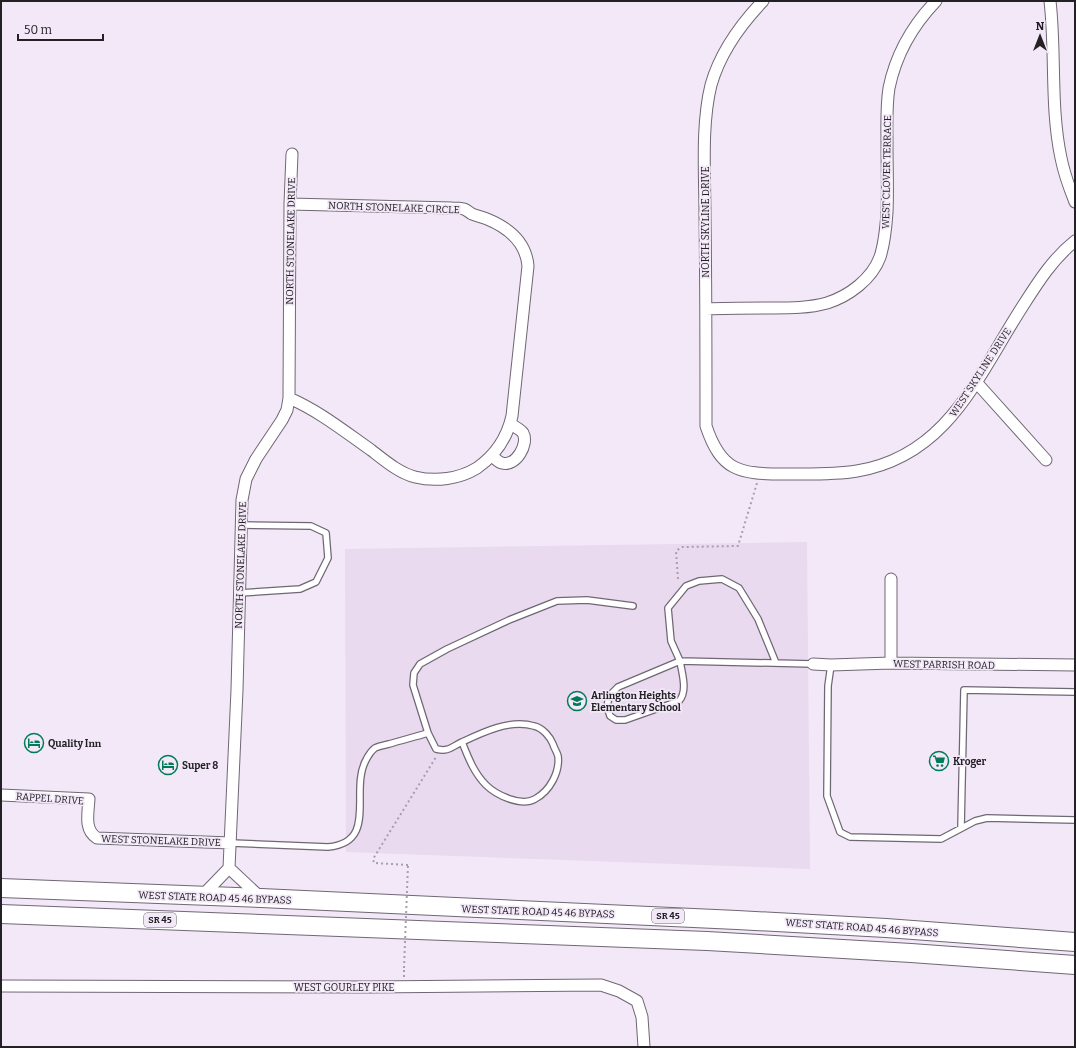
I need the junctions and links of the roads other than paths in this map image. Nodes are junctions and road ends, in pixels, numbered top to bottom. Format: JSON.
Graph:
{"nodes":[{"id":1,"x":763,"y":1,"type":"edge"},
{"id":2,"x":936,"y":1,"type":"edge"},
{"id":3,"x":1050,"y":1,"type":"edge"},
{"id":4,"x":292,"y":154,"type":"dead end"},
{"id":5,"x":1075,"y":202,"type":"edge"},
{"id":6,"x":290,"y":204,"type":"junction"},
{"id":7,"x":1075,"y":241,"type":"edge"},
{"id":8,"x":706,"y":308,"type":"junction"},
{"id":9,"x":976,"y":382,"type":"junction"},
{"id":10,"x":288,"y":398,"type":"junction"},
{"id":11,"x":510,"y":424,"type":"junction"},
{"id":12,"x":492,"y":456,"type":"junction"},
{"id":13,"x":720,"y":457,"type":"joint"},
{"id":14,"x":1046,"y":460,"type":"dead end"},
{"id":15,"x":240,"y":525,"type":"junction"},
{"id":16,"x":891,"y":578,"type":"dead end"},
{"id":17,"x":239,"y":593,"type":"junction"},
{"id":18,"x":633,"y":606,"type":"dead end"},
{"id":19,"x":680,"y":661,"type":"junction"},
{"id":20,"x":776,"y":663,"type":"junction"},
{"id":21,"x":891,"y":663,"type":"junction"},
{"id":22,"x":813,"y":664,"type":"joint"},
{"id":23,"x":831,"y":665,"type":"junction"},
{"id":24,"x":1075,"y":665,"type":"edge"},
{"id":25,"x":1075,"y":692,"type":"edge"},
{"id":26,"x":428,"y":734,"type":"junction"},
{"id":27,"x":462,"y":742,"type":"junction"},
{"id":28,"x":1,"y":795,"type":"edge"},
{"id":29,"x":1075,"y":820,"type":"edge"},
{"id":30,"x":961,"y":828,"type":"junction"},
{"id":31,"x":92,"y":835,"type":"joint"},
{"id":32,"x":232,"y":842,"type":"junction"},
{"id":33,"x":229,"y":868,"type":"junction"},
{"id":34,"x":1,"y":888,"type":"edge"},
{"id":35,"x":82,"y":891,"type":"junction"},
{"id":36,"x":202,"y":896,"type":"junction"},
{"id":37,"x":261,"y":898,"type":"junction"},
{"id":38,"x":597,"y":913,"type":"junction"},
{"id":39,"x":1,"y":914,"type":"edge"},
{"id":40,"x":47,"y":916,"type":"junction"},
{"id":41,"x":561,"y":935,"type":"junction"},
{"id":42,"x":1075,"y":942,"type":"edge"},
{"id":43,"x":1075,"y":965,"type":"edge"},
{"id":44,"x":1,"y":986,"type":"edge"},
{"id":45,"x":644,"y":1047,"type":"edge"}],
"edges":[{"from":1,"to":8,"type":"street","name":"NORTH SKYLINE DRIVE"},
{"from":2,"to":8,"type":"street","name":"WEST CLOVER TERRACE"},
{"from":3,"to":5,"type":"street"},
{"from":4,"to":6,"type":"street","name":"NORTH STONELAKE DRIVE"},
{"from":6,"to":10,"type":"street","name":"NORTH STONELAKE DRIVE"},
{"from":6,"to":11,"type":"street","name":"NORTH STONELAKE CIRCLE"},
{"from":7,"to":9,"type":"street","name":"WEST SKYLINE DRIVE"},
{"from":8,"to":13,"type":"street","name":"NORTH SKYLINE DRIVE"},
{"from":9,"to":13,"type":"street","name":"WEST SKYLINE DRIVE"},
{"from":9,"to":14,"type":"street"},
{"from":10,"to":12,"type":"street","name":"NORTH STONELAKE CIRCLE"},
{"from":10,"to":15,"type":"street","name":"NORTH STONELAKE DRIVE"},
{"from":11,"to":12,"type":"street","name":"NORTH STONELAKE CIRCLE"},
{"from":11,"to":12,"type":"street"},
{"from":15,"to":17,"type":"street","name":"NORTH STONELAKE DRIVE"},
{"from":15,"to":17,"type":"lane"},
{"from":16,"to":21,"type":"street"},
{"from":17,"to":32,"type":"street","name":"NORTH STONELAKE DRIVE"},
{"from":18,"to":26,"type":"lane"},
{"from":19,"to":19,"type":"lane"},
{"from":19,"to":20,"type":"lane"},
{"from":19,"to":20,"type":"lane"},
{"from":20,"to":22,"type":"lane"},
{"from":21,"to":23,"type":"street","name":"WEST PARRISH ROAD"},
{"from":21,"to":24,"type":"street","name":"WEST PARRISH ROAD"},
{"from":22,"to":23,"type":"street","name":"WEST PARRISH ROAD"},
{"from":23,"to":30,"type":"lane"},
{"from":25,"to":30,"type":"lane"},
{"from":26,"to":27,"type":"lane"},
{"from":26,"to":32,"type":"lane"},
{"from":27,"to":27,"type":"lane"},
{"from":28,"to":31,"type":"street","name":"RAPPEL DRIVE"},
{"from":29,"to":30,"type":"lane"},
{"from":31,"to":32,"type":"street","name":"WEST STONELAKE DRIVE"},
{"from":32,"to":33,"type":"street","name":"NORTH STONELAKE DRIVE"},
{"from":33,"to":36,"type":"street"},
{"from":33,"to":37,"type":"street"},
{"from":34,"to":35,"type":"highway","name":"WEST STATE ROAD 45 46 BYPASS","number":"SR 45"},
{"from":35,"to":36,"type":"highway","name":"WEST STATE ROAD 45 46 BYPASS","number":"SR 45"},
{"from":35,"to":40,"type":"highway"},
{"from":36,"to":37,"type":"highway","name":"WEST STATE ROAD 45 46 BYPASS","number":"SR 45"},
{"from":37,"to":38,"type":"highway","name":"WEST STATE ROAD 45 46 BYPASS","number":"SR 45"},
{"from":38,"to":41,"type":"highway"},
{"from":38,"to":42,"type":"highway","name":"WEST STATE ROAD 45 46 BYPASS","number":"SR 45"},
{"from":39,"to":40,"type":"highway","number":"SR 45"},
{"from":40,"to":41,"type":"highway","number":"SR 45"},
{"from":41,"to":43,"type":"highway","number":"SR 45"},
{"from":44,"to":45,"type":"street","name":"WEST GOURLEY PIKE"}]}
